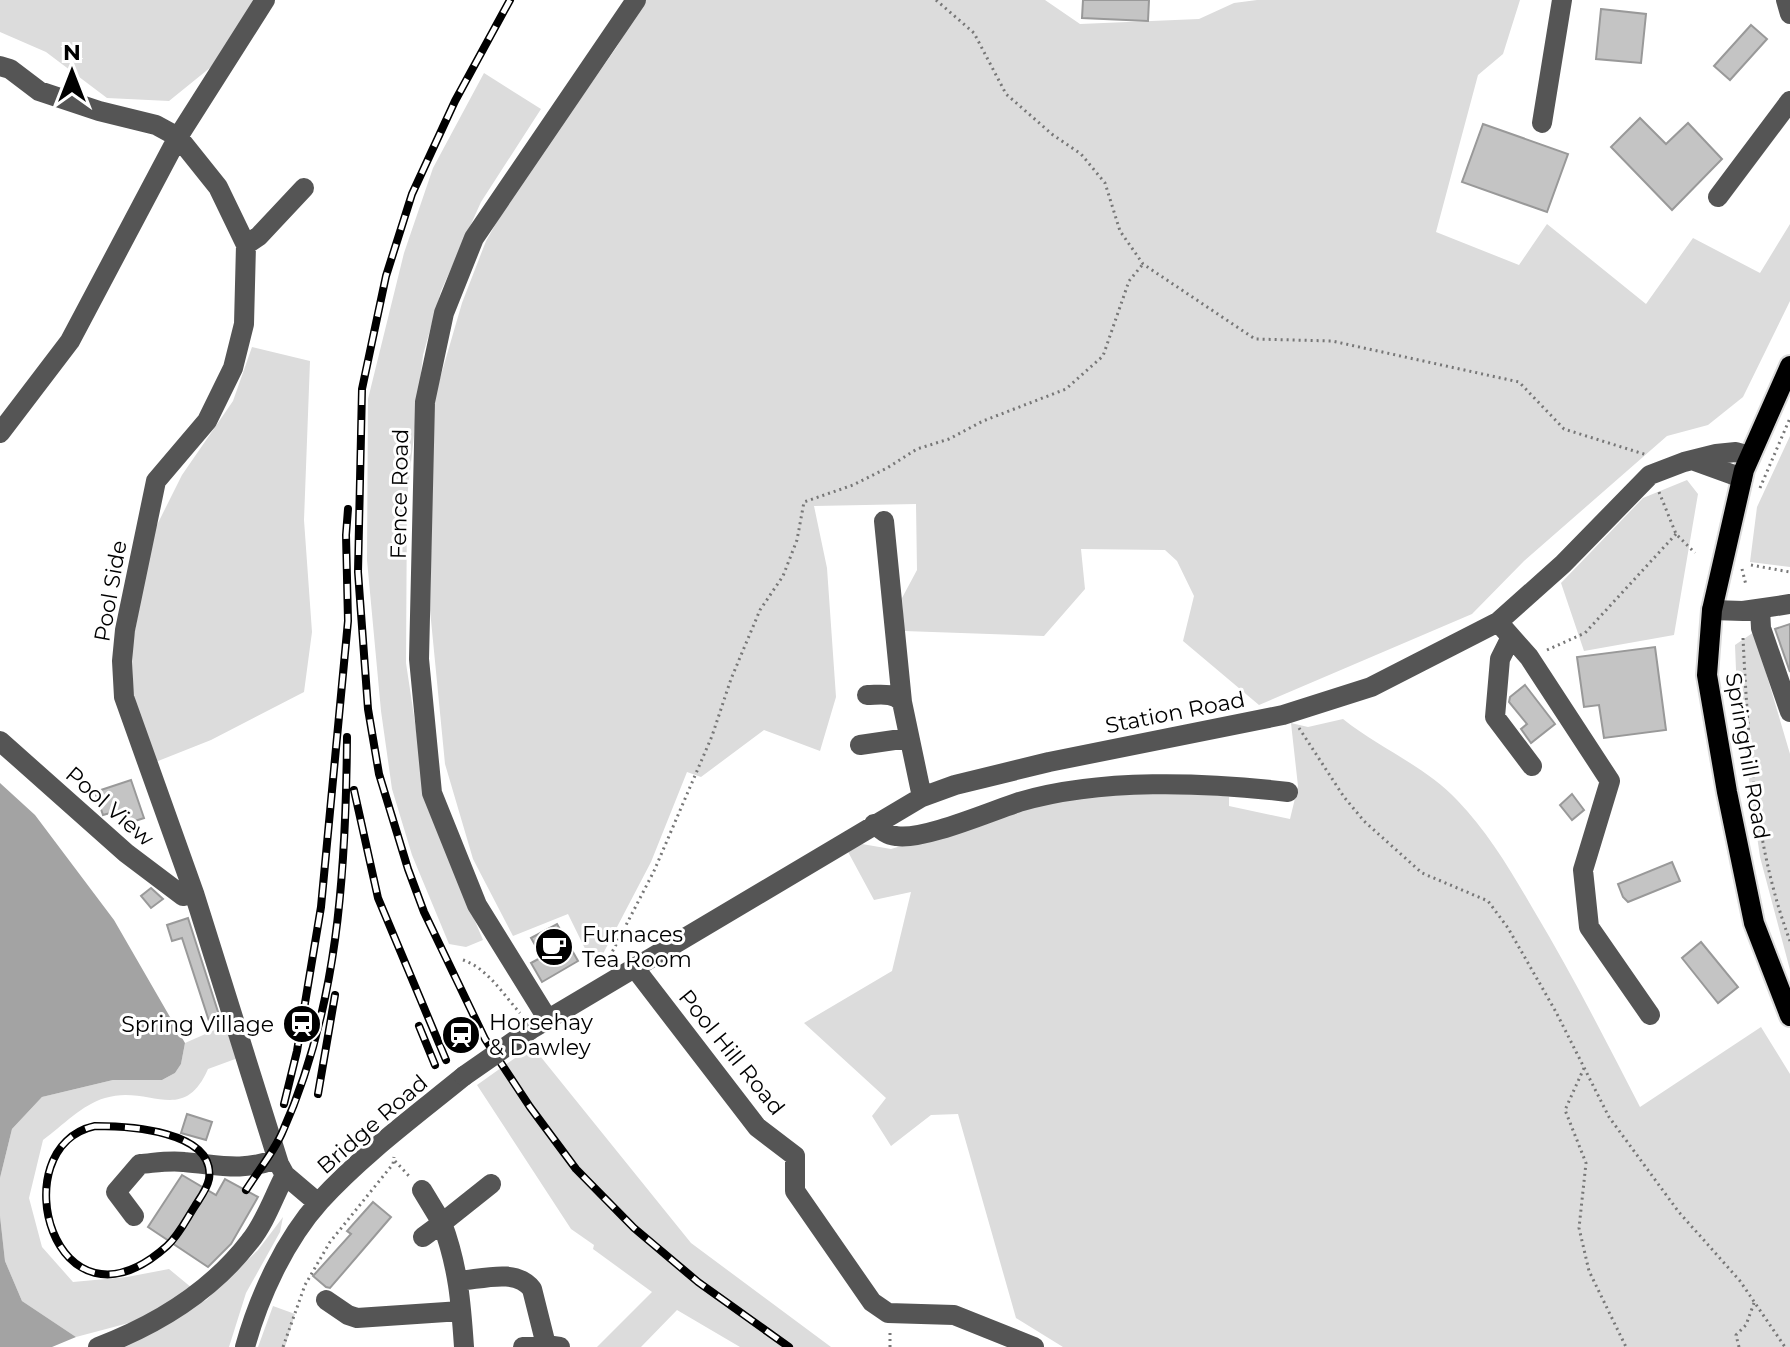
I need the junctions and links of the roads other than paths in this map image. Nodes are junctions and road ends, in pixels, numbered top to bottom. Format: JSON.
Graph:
{"nodes":[{"id":1,"x":265,"y":0,"type":"edge"},
{"id":2,"x":636,"y":0,"type":"edge"},
{"id":3,"x":1562,"y":0,"type":"edge"},
{"id":4,"x":0,"y":66,"type":"edge"},
{"id":5,"x":1790,"y":101,"type":"edge"},
{"id":6,"x":1542,"y":123,"type":"dead end"},
{"id":7,"x":178,"y":137,"type":"junction"},
{"id":8,"x":304,"y":188,"type":"dead end"},
{"id":9,"x":1718,"y":197,"type":"dead end"},
{"id":10,"x":246,"y":245,"type":"junction"},
{"id":11,"x":1790,"y":366,"type":"edge"},
{"id":12,"x":0,"y":433,"type":"edge"},
{"id":13,"x":1750,"y":456,"type":"junction"},
{"id":14,"x":1695,"y":461,"type":"junction"},
{"id":15,"x":1742,"y":478,"type":"junction"},
{"id":16,"x":884,"y":521,"type":"dead end"},
{"id":17,"x":1790,"y":604,"type":"edge"},
{"id":18,"x":1760,"y":609,"type":"junction"},
{"id":19,"x":1712,"y":610,"type":"junction"},
{"id":20,"x":1504,"y":630,"type":"junction"},
{"id":21,"x":867,"y":695,"type":"dead end"},
{"id":22,"x":902,"y":702,"type":"junction"},
{"id":23,"x":1790,"y":712,"type":"edge"},
{"id":24,"x":908,"y":738,"type":"junction"},
{"id":25,"x":0,"y":741,"type":"edge"},
{"id":26,"x":860,"y":745,"type":"dead end"},
{"id":27,"x":1532,"y":766,"type":"dead end"},
{"id":28,"x":1288,"y":792,"type":"dead end"},
{"id":29,"x":922,"y":797,"type":"junction"},
{"id":30,"x":874,"y":824,"type":"junction"},
{"id":31,"x":194,"y":893,"type":"junction"},
{"id":32,"x":634,"y":967,"type":"junction"},
{"id":33,"x":1650,"y":1015,"type":"dead end"},
{"id":34,"x":1790,"y":1016,"type":"edge"},
{"id":35,"x":539,"y":1024,"type":"junction"},
{"id":36,"x":281,"y":1167,"type":"junction"},
{"id":37,"x":491,"y":1184,"type":"dead end"},
{"id":38,"x":422,"y":1190,"type":"road end"},
{"id":39,"x":318,"y":1203,"type":"junction"},
{"id":40,"x":134,"y":1216,"type":"dead end"},
{"id":41,"x":442,"y":1223,"type":"junction"},
{"id":42,"x":423,"y":1237,"type":"dead end"},
{"id":43,"x":459,"y":1281,"type":"junction"},
{"id":44,"x":326,"y":1300,"type":"dead end"},
{"id":45,"x":461,"y":1311,"type":"junction"},
{"id":46,"x":365,"y":1318,"type":"junction"},
{"id":47,"x":376,"y":1339,"type":"dead end"},
{"id":48,"x":553,"y":1346,"type":"edge"},
{"id":49,"x":98,"y":1347,"type":"edge"},
{"id":50,"x":245,"y":1347,"type":"edge"},
{"id":51,"x":464,"y":1347,"type":"edge"},
{"id":52,"x":523,"y":1347,"type":"edge"},
{"id":53,"x":1034,"y":1347,"type":"edge"}],
"edges":[{"from":1,"to":7,"type":"street"},
{"from":2,"to":35,"type":"street","name":"Fence Road"},
{"from":3,"to":6,"type":"street"},
{"from":4,"to":7,"type":"street"},
{"from":5,"to":9,"type":"street"},
{"from":7,"to":10,"type":"street","name":"Pool Side"},
{"from":7,"to":12,"type":"street"},
{"from":8,"to":10,"type":"street"},
{"from":10,"to":31,"type":"street","name":"Pool Side"},
{"from":11,"to":13,"type":"main road","name":"Springhill Road"},
{"from":13,"to":14,"type":"street","name":"Station Road"},
{"from":13,"to":15,"type":"main road","name":"Springhill Road"},
{"from":14,"to":15,"type":"street"},
{"from":14,"to":20,"type":"street","name":"Station Road"},
{"from":15,"to":19,"type":"main road","name":"Springhill Road"},
{"from":16,"to":22,"type":"street"},
{"from":17,"to":18,"type":"street"},
{"from":18,"to":19,"type":"street"},
{"from":18,"to":23,"type":"street"},
{"from":19,"to":34,"type":"main road","name":"Springhill Road"},
{"from":20,"to":27,"type":"street"},
{"from":20,"to":29,"type":"street","name":"Station Road"},
{"from":20,"to":33,"type":"street"},
{"from":21,"to":22,"type":"street"},
{"from":22,"to":24,"type":"street"},
{"from":24,"to":26,"type":"street"},
{"from":24,"to":29,"type":"street"},
{"from":25,"to":31,"type":"street","name":"Pool View"},
{"from":28,"to":30,"type":"street"},
{"from":29,"to":30,"type":"street","name":"Station Road"},
{"from":30,"to":32,"type":"street","name":"Station Road"},
{"from":31,"to":36,"type":"street","name":"Pool Side"},
{"from":32,"to":35,"type":"street","name":"Bridge Road"},
{"from":32,"to":53,"type":"street","name":"Pool Hill Road"},
{"from":35,"to":39,"type":"street","name":"Bridge Road","bridge":true},
{"from":36,"to":39,"type":"street"},
{"from":36,"to":40,"type":"street"},
{"from":36,"to":49,"type":"street"},
{"from":37,"to":41,"type":"street"},
{"from":38,"to":41,"type":"street"},
{"from":39,"to":50,"type":"street","name":"Bridge Road"},
{"from":41,"to":42,"type":"street"},
{"from":41,"to":43,"type":"street"},
{"from":43,"to":45,"type":"street"},
{"from":43,"to":48,"type":"street"},
{"from":44,"to":46,"type":"street"},
{"from":45,"to":46,"type":"street"},
{"from":45,"to":51,"type":"street"},
{"from":46,"to":47,"type":"street"},
{"from":48,"to":52,"type":"street"}]}
